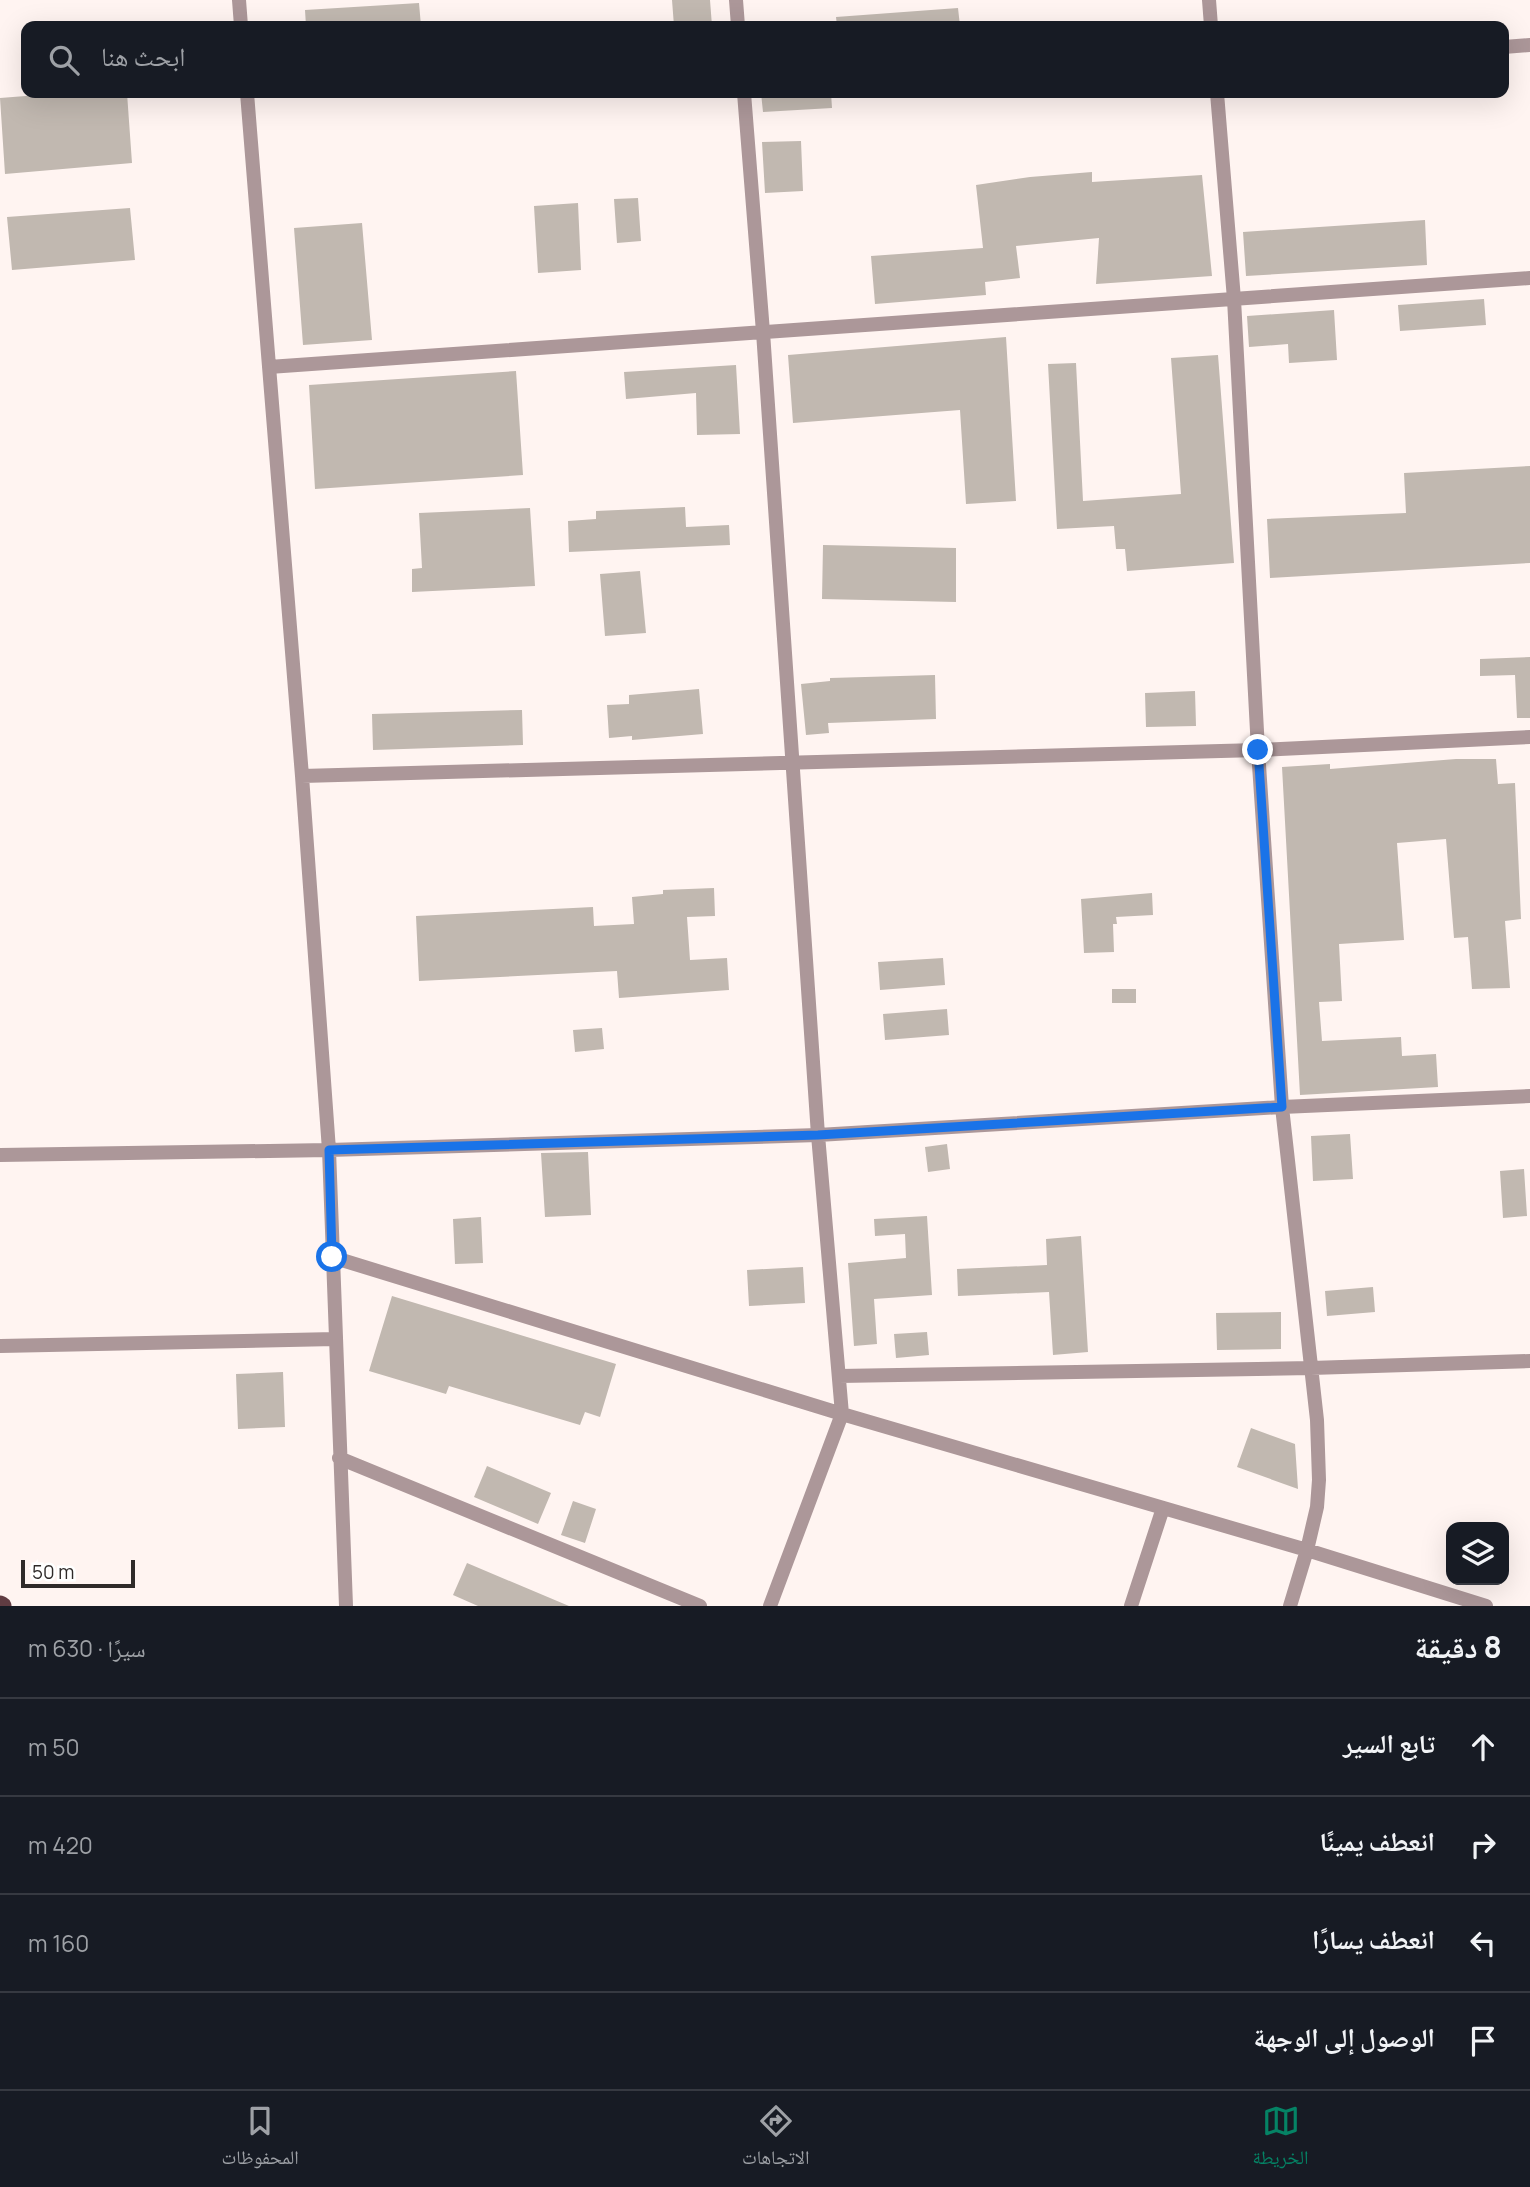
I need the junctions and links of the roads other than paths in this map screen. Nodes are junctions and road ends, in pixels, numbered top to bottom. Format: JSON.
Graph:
{"nodes":[{"id":1,"x":239,"y":0,"type":"edge"},
{"id":2,"x":736,"y":0,"type":"edge"},
{"id":3,"x":1209,"y":0,"type":"edge"},
{"id":4,"x":241,"y":21,"type":"edge"},
{"id":5,"x":738,"y":21,"type":"edge"},
{"id":6,"x":1211,"y":21,"type":"edge"},
{"id":7,"x":1530,"y":45,"type":"edge"},
{"id":8,"x":1509,"y":47,"type":"edge"},
{"id":9,"x":247,"y":98,"type":"edge"},
{"id":10,"x":744,"y":98,"type":"edge"},
{"id":11,"x":1217,"y":98,"type":"edge"},
{"id":12,"x":1530,"y":278,"type":"edge"},
{"id":13,"x":1234,"y":299,"type":"junction"},
{"id":14,"x":763,"y":332,"type":"junction"},
{"id":15,"x":269,"y":367,"type":"junction"},
{"id":16,"x":1530,"y":737,"type":"edge"},
{"id":17,"x":1258,"y":750,"type":"junction"},
{"id":18,"x":791,"y":764,"type":"junction"},
{"id":19,"x":302,"y":776,"type":"junction"},
{"id":20,"x":1530,"y":1096,"type":"edge"},
{"id":21,"x":1282,"y":1107,"type":"junction"},
{"id":22,"x":818,"y":1135,"type":"junction"},
{"id":23,"x":329,"y":1150,"type":"junction"},
{"id":24,"x":0,"y":1155,"type":"edge"},
{"id":25,"x":332,"y":1257,"type":"junction"},
{"id":26,"x":335,"y":1339,"type":"junction"},
{"id":27,"x":0,"y":1346,"type":"edge"},
{"id":28,"x":1530,"y":1361,"type":"edge"},
{"id":29,"x":1311,"y":1368,"type":"junction"},
{"id":30,"x":839,"y":1376,"type":"junction"},
{"id":31,"x":842,"y":1414,"type":"junction"},
{"id":32,"x":339,"y":1458,"type":"junction"},
{"id":33,"x":1163,"y":1508,"type":"junction"},
{"id":34,"x":1307,"y":1550,"type":"junction"},
{"id":35,"x":346,"y":1606,"type":"edge"},
{"id":36,"x":700,"y":1606,"type":"edge"},
{"id":37,"x":770,"y":1606,"type":"edge"},
{"id":38,"x":1131,"y":1606,"type":"edge"},
{"id":39,"x":1290,"y":1606,"type":"edge"},
{"id":40,"x":1486,"y":1606,"type":"edge"}],
"edges":[{"from":1,"to":4,"type":"street"},
{"from":2,"to":5,"type":"street"},
{"from":3,"to":6,"type":"street"},
{"from":7,"to":8,"type":"street"},
{"from":9,"to":15,"type":"street"},
{"from":10,"to":14,"type":"street"},
{"from":11,"to":13,"type":"street"},
{"from":12,"to":13,"type":"street"},
{"from":13,"to":14,"type":"street"},
{"from":13,"to":17,"type":"street"},
{"from":14,"to":15,"type":"street"},
{"from":14,"to":18,"type":"street"},
{"from":15,"to":19,"type":"street"},
{"from":16,"to":17,"type":"street"},
{"from":17,"to":18,"type":"street"},
{"from":17,"to":21,"type":"street"},
{"from":18,"to":19,"type":"street"},
{"from":18,"to":22,"type":"street"},
{"from":19,"to":23,"type":"street"},
{"from":20,"to":21,"type":"street"},
{"from":21,"to":22,"type":"street"},
{"from":21,"to":29,"type":"street"},
{"from":22,"to":23,"type":"street"},
{"from":22,"to":30,"type":"street"},
{"from":23,"to":24,"type":"street"},
{"from":23,"to":25,"type":"street"},
{"from":25,"to":26,"type":"street"},
{"from":25,"to":31,"type":"street"},
{"from":26,"to":27,"type":"street"},
{"from":26,"to":32,"type":"street"},
{"from":28,"to":29,"type":"street"},
{"from":29,"to":30,"type":"street"},
{"from":29,"to":34,"type":"street"},
{"from":30,"to":31,"type":"street"},
{"from":31,"to":33,"type":"street"},
{"from":31,"to":37,"type":"street"},
{"from":32,"to":35,"type":"street"},
{"from":32,"to":36,"type":"street"},
{"from":33,"to":34,"type":"street"},
{"from":33,"to":38,"type":"street"},
{"from":34,"to":39,"type":"street"},
{"from":34,"to":40,"type":"street"}]}
